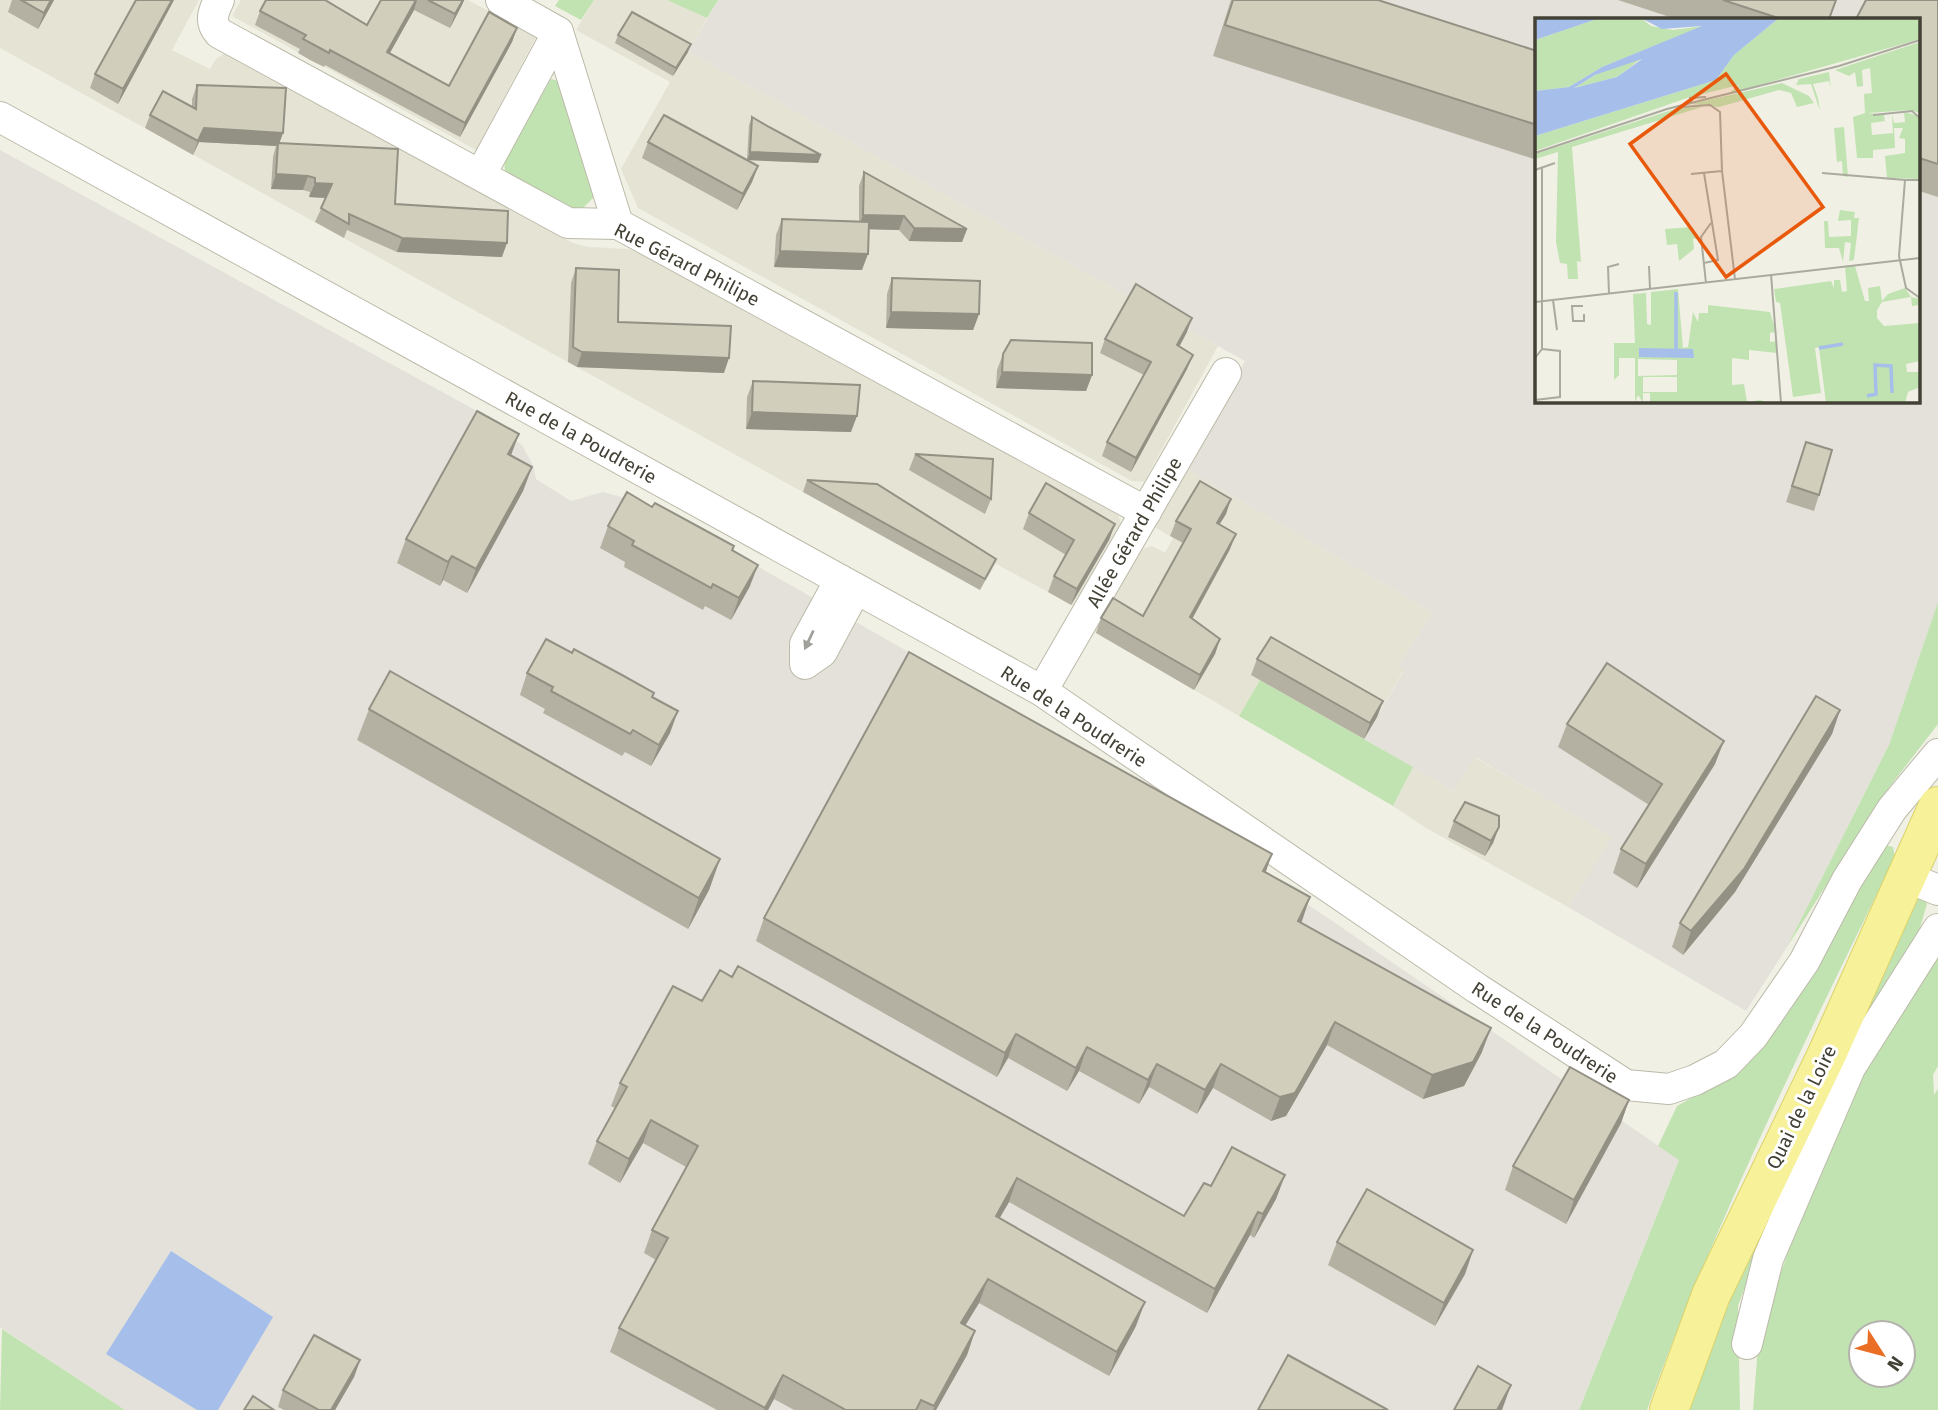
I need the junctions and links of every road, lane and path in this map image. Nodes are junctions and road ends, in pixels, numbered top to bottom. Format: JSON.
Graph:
{"nodes":[{"id":1,"x":219,"y":0,"type":"edge"},
{"id":2,"x":500,"y":0,"type":"edge"},
{"id":3,"x":558,"y":32,"type":"junction"},
{"id":4,"x":0,"y":117,"type":"edge"},
{"id":5,"x":481,"y":174,"type":"junction"},
{"id":6,"x":618,"y":224,"type":"junction"},
{"id":7,"x":1226,"y":373,"type":"dead end"},
{"id":8,"x":1146,"y":512,"type":"junction"},
{"id":9,"x":1042,"y":691,"type":"junction"},
{"id":10,"x":1938,"y":754,"type":"edge"},
{"id":11,"x":1938,"y":806,"type":"edge"},
{"id":12,"x":1922,"y":884,"type":"edge"},
{"id":13,"x":1938,"y":929,"type":"edge"},
{"id":14,"x":1747,"y":1344,"type":"dead end"},
{"id":15,"x":1669,"y":1410,"type":"edge"}],
"edges":[{"from":1,"to":5,"type":"street","name":"Rue Gérard Philipe"},
{"from":2,"to":3,"type":"street"},
{"from":3,"to":5,"type":"street"},
{"from":3,"to":6,"type":"street"},
{"from":4,"to":9,"type":"street","name":"Rue de la Poudrerie"},
{"from":5,"to":6,"type":"street","name":"Rue Gérard Philipe"},
{"from":6,"to":8,"type":"street","name":"Rue Gérard Philipe"},
{"from":7,"to":8,"type":"street","name":"Allée Gérard Philipe"},
{"from":8,"to":9,"type":"street","name":"Allée Gérard Philipe"},
{"from":9,"to":10,"type":"street","name":"Rue de la Poudrerie"},
{"from":11,"to":12,"type":"main road","name":"Quai de la Loire"},
{"from":12,"to":15,"type":"main road","name":"Quai de la Loire"},
{"from":13,"to":14,"type":"street"}]}
